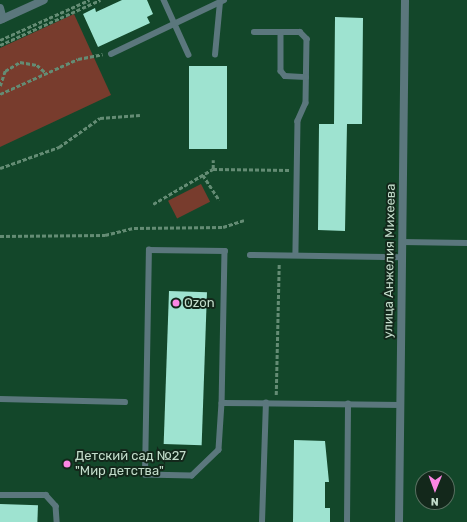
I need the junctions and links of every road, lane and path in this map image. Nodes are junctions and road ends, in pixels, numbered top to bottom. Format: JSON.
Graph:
{"nodes":[{"id":1,"x":44,"y":0,"type":"edge"},
{"id":2,"x":89,"y":0,"type":"edge"},
{"id":3,"x":100,"y":0,"type":"edge"},
{"id":4,"x":164,"y":0,"type":"edge"},
{"id":5,"x":405,"y":0,"type":"edge"},
{"id":6,"x":222,"y":1,"type":"edge"},
{"id":7,"x":0,"y":8,"type":"edge"},
{"id":8,"x":2,"y":20,"type":"edge"},
{"id":9,"x":175,"y":23,"type":"junction"},
{"id":10,"x":254,"y":32,"type":"dead end"},
{"id":11,"x":281,"y":32,"type":"junction"},
{"id":12,"x":0,"y":41,"type":"edge"},
{"id":13,"x":0,"y":45,"type":"edge"},
{"id":14,"x":111,"y":54,"type":"joint"},
{"id":15,"x":190,"y":55,"type":"dead end"},
{"id":16,"x":215,"y":55,"type":"dead end"},
{"id":17,"x":46,"y":73,"type":"junction"},
{"id":18,"x":306,"y":77,"type":"junction"},
{"id":19,"x":0,"y":87,"type":"edge"},
{"id":20,"x":0,"y":94,"type":"edge"},
{"id":21,"x":140,"y":115,"type":"dead end"},
{"id":22,"x":213,"y":160,"type":"dead end"},
{"id":23,"x":0,"y":168,"type":"edge"},
{"id":24,"x":213,"y":169,"type":"junction"},
{"id":25,"x":298,"y":170,"type":"junction"},
{"id":26,"x":203,"y":174,"type":"junction"},
{"id":27,"x":219,"y":200,"type":"dead end"},
{"id":28,"x":153,"y":204,"type":"dead end"},
{"id":29,"x":244,"y":220,"type":"dead end"},
{"id":30,"x":0,"y":236,"type":"edge"},
{"id":31,"x":402,"y":242,"type":"junction"},
{"id":32,"x":467,"y":243,"type":"edge"},
{"id":33,"x":250,"y":255,"type":"dead end"},
{"id":34,"x":280,"y":255,"type":"junction"},
{"id":35,"x":296,"y":255,"type":"junction"},
{"id":36,"x":402,"y":257,"type":"junction"},
{"id":37,"x":0,"y":399,"type":"edge"},
{"id":38,"x":125,"y":402,"type":"dead end"},
{"id":39,"x":222,"y":403,"type":"junction"},
{"id":40,"x":266,"y":403,"type":"junction"},
{"id":41,"x":276,"y":404,"type":"junction"},
{"id":42,"x":348,"y":404,"type":"junction"},
{"id":43,"x":401,"y":405,"type":"junction"},
{"id":44,"x":0,"y":495,"type":"edge"},
{"id":45,"x":57,"y":522,"type":"edge"},
{"id":46,"x":262,"y":522,"type":"edge"},
{"id":47,"x":347,"y":522,"type":"edge"},
{"id":48,"x":399,"y":522,"type":"edge"}],
"edges":[{"from":1,"to":8,"type":"street"},
{"from":2,"to":12,"type":"path"},
{"from":3,"to":13,"type":"path"},
{"from":4,"to":9,"type":"lane"},
{"from":5,"to":31,"type":"street","name":"улица Анжелия Михеева"},
{"from":6,"to":9,"type":"lane"},
{"from":6,"to":16,"type":"lane"},
{"from":7,"to":8,"type":"street"},
{"from":9,"to":14,"type":"lane"},
{"from":9,"to":15,"type":"lane"},
{"from":10,"to":11,"type":"lane"},
{"from":11,"to":18,"type":"lane"},
{"from":11,"to":18,"type":"lane"},
{"from":14,"to":17,"type":"path"},
{"from":17,"to":19,"type":"path"},
{"from":17,"to":20,"type":"path"},
{"from":18,"to":25,"type":"lane"},
{"from":19,"to":20,"type":"path"},
{"from":21,"to":23,"type":"path"},
{"from":22,"to":24,"type":"path"},
{"from":24,"to":25,"type":"path"},
{"from":24,"to":26,"type":"path"},
{"from":25,"to":35,"type":"lane"},
{"from":26,"to":27,"type":"path"},
{"from":26,"to":28,"type":"path"},
{"from":29,"to":30,"type":"path"},
{"from":31,"to":32,"type":"lane"},
{"from":31,"to":36,"type":"street","name":"улица Анжелия Михеева"},
{"from":33,"to":34,"type":"lane"},
{"from":34,"to":35,"type":"lane"},
{"from":34,"to":41,"type":"path"},
{"from":35,"to":36,"type":"lane"},
{"from":36,"to":43,"type":"street","name":"улица Анжелия Михеева"},
{"from":37,"to":38,"type":"lane"},
{"from":39,"to":39,"type":"lane"},
{"from":39,"to":40,"type":"lane"},
{"from":40,"to":41,"type":"lane"},
{"from":40,"to":46,"type":"lane"},
{"from":41,"to":42,"type":"lane"},
{"from":42,"to":43,"type":"lane"},
{"from":42,"to":47,"type":"lane"},
{"from":43,"to":48,"type":"street","name":"улица Анжелия Михеева"},
{"from":44,"to":45,"type":"lane"}]}
